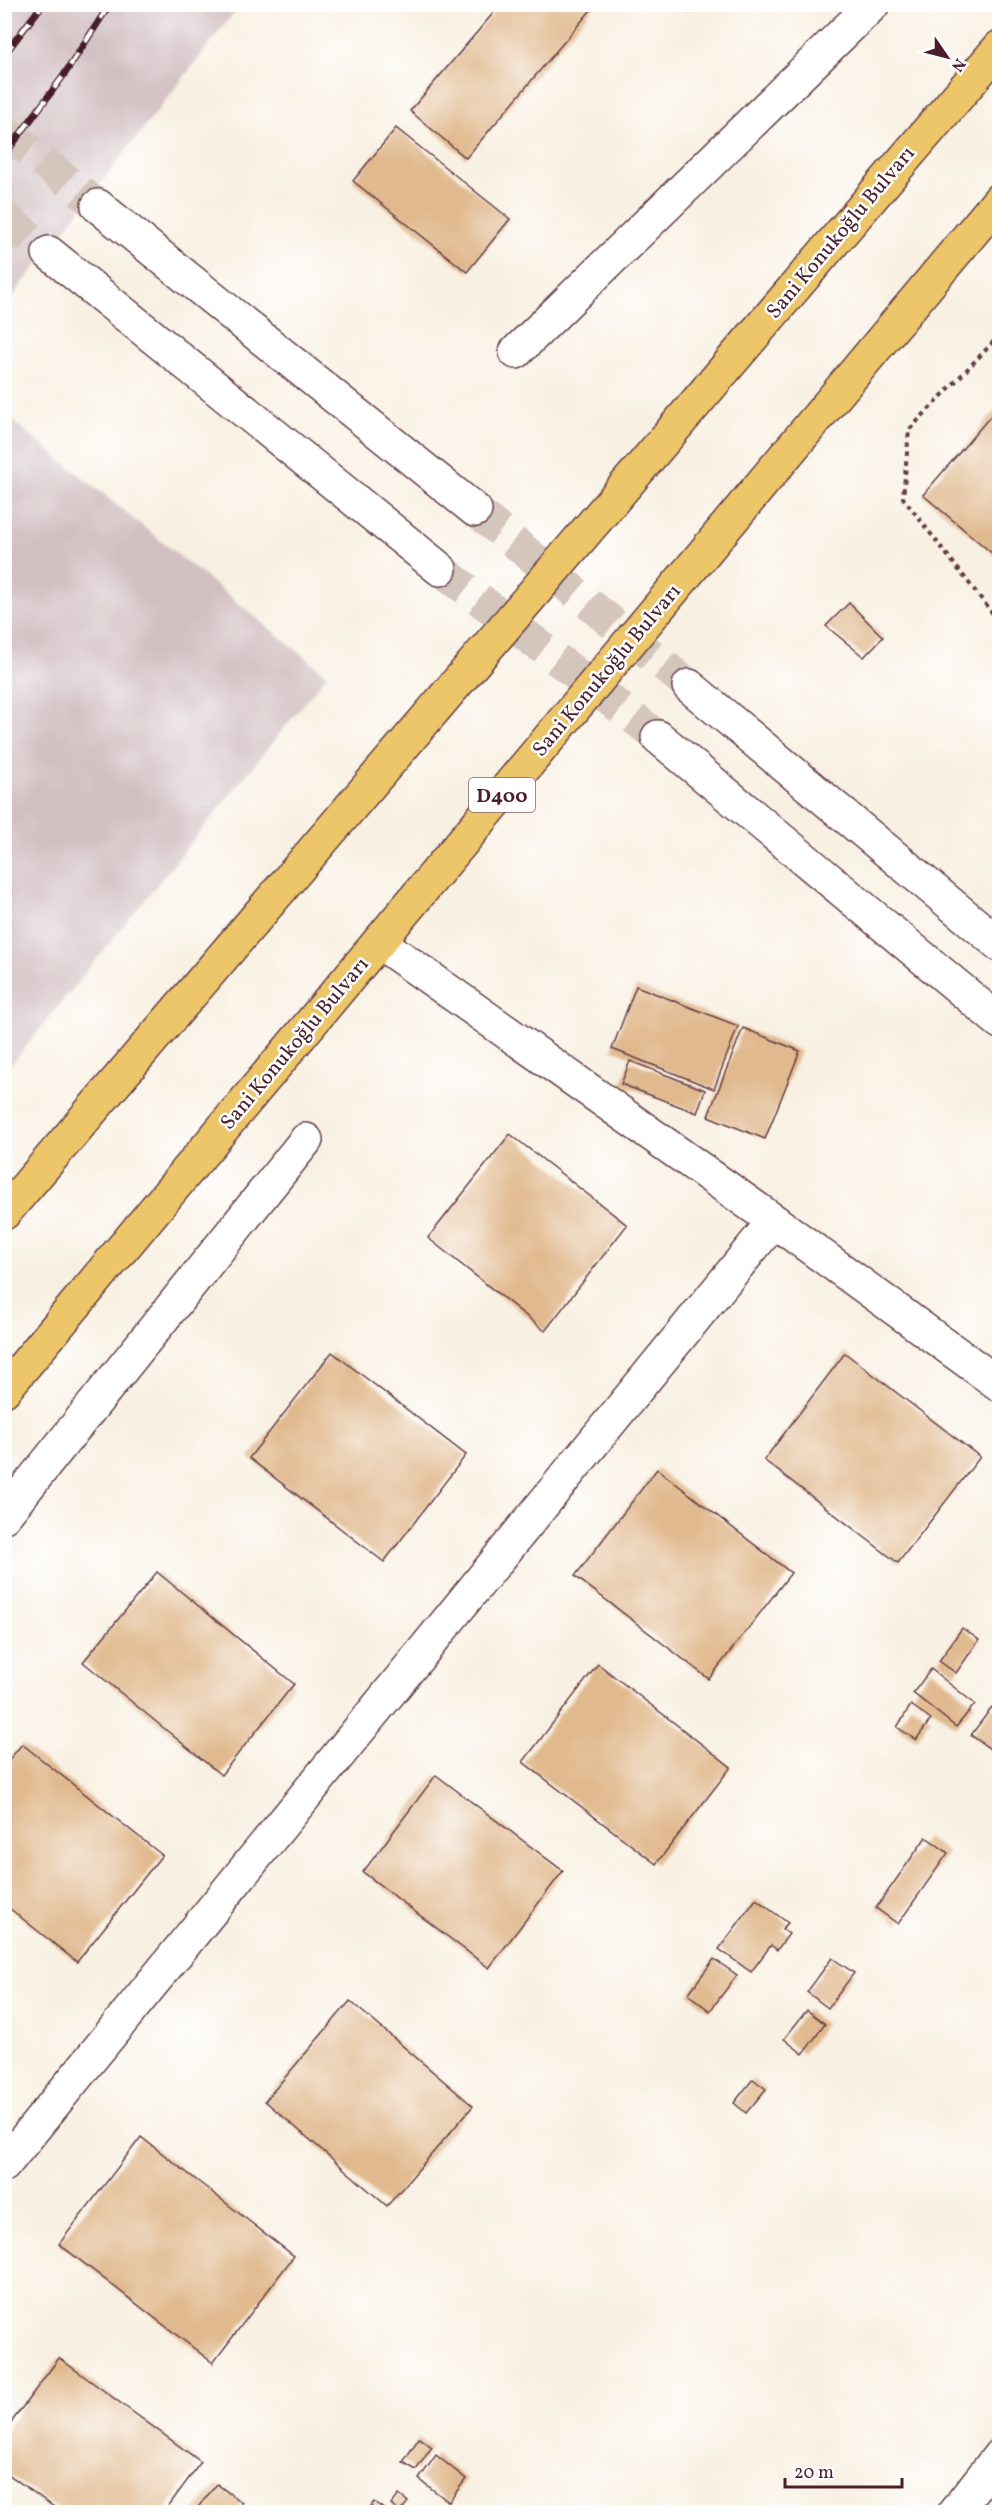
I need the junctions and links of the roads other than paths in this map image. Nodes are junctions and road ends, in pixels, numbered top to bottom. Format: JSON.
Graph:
{"nodes":[{"id":1,"x":873,"y":4,"type":"edge"},
{"id":2,"x":999,"y":47,"type":"edge"},
{"id":3,"x":999,"y":199,"type":"edge"},
{"id":4,"x":98,"y":206,"type":"tunnel mouth"},
{"id":5,"x":49,"y":253,"type":"tunnel mouth"},
{"id":6,"x":516,"y":352,"type":"dead end"},
{"id":7,"x":475,"y":510,"type":"tunnel mouth"},
{"id":8,"x":440,"y":569,"type":"tunnel mouth"},
{"id":9,"x":689,"y":686,"type":"tunnel mouth"},
{"id":10,"x":658,"y":737,"type":"tunnel mouth"},
{"id":11,"x":379,"y":942,"type":"junction"},
{"id":12,"x":999,"y":945,"type":"edge"},
{"id":13,"x":999,"y":1022,"type":"edge"},
{"id":14,"x":306,"y":1140,"type":"dead end"},
{"id":15,"x":4,"y":1213,"type":"edge"},
{"id":16,"x":774,"y":1221,"type":"junction"},
{"id":17,"x":999,"y":1385,"type":"edge"},
{"id":18,"x":4,"y":1390,"type":"edge"},
{"id":19,"x":4,"y":1516,"type":"edge"},
{"id":20,"x":4,"y":2165,"type":"edge"},
{"id":21,"x":999,"y":2455,"type":"edge"},
{"id":22,"x":955,"y":2512,"type":"edge"}],
"edges":[{"from":1,"to":6,"type":"street"},
{"from":2,"to":15,"type":"highway","name":"Sani Konukoğlu Bulvarı"},
{"from":3,"to":11,"type":"highway","name":"Sani Konukoğlu Bulvarı","number":"D400"},
{"from":4,"to":7,"type":"street"},
{"from":5,"to":8,"type":"street"},
{"from":9,"to":12,"type":"street"},
{"from":10,"to":13,"type":"street"},
{"from":11,"to":16,"type":"street"},
{"from":11,"to":18,"type":"highway","name":"Sani Konukoğlu Bulvarı","number":"D400"},
{"from":14,"to":19,"type":"street"},
{"from":16,"to":17,"type":"street"},
{"from":16,"to":20,"type":"street"},
{"from":21,"to":22,"type":"street"}]}
